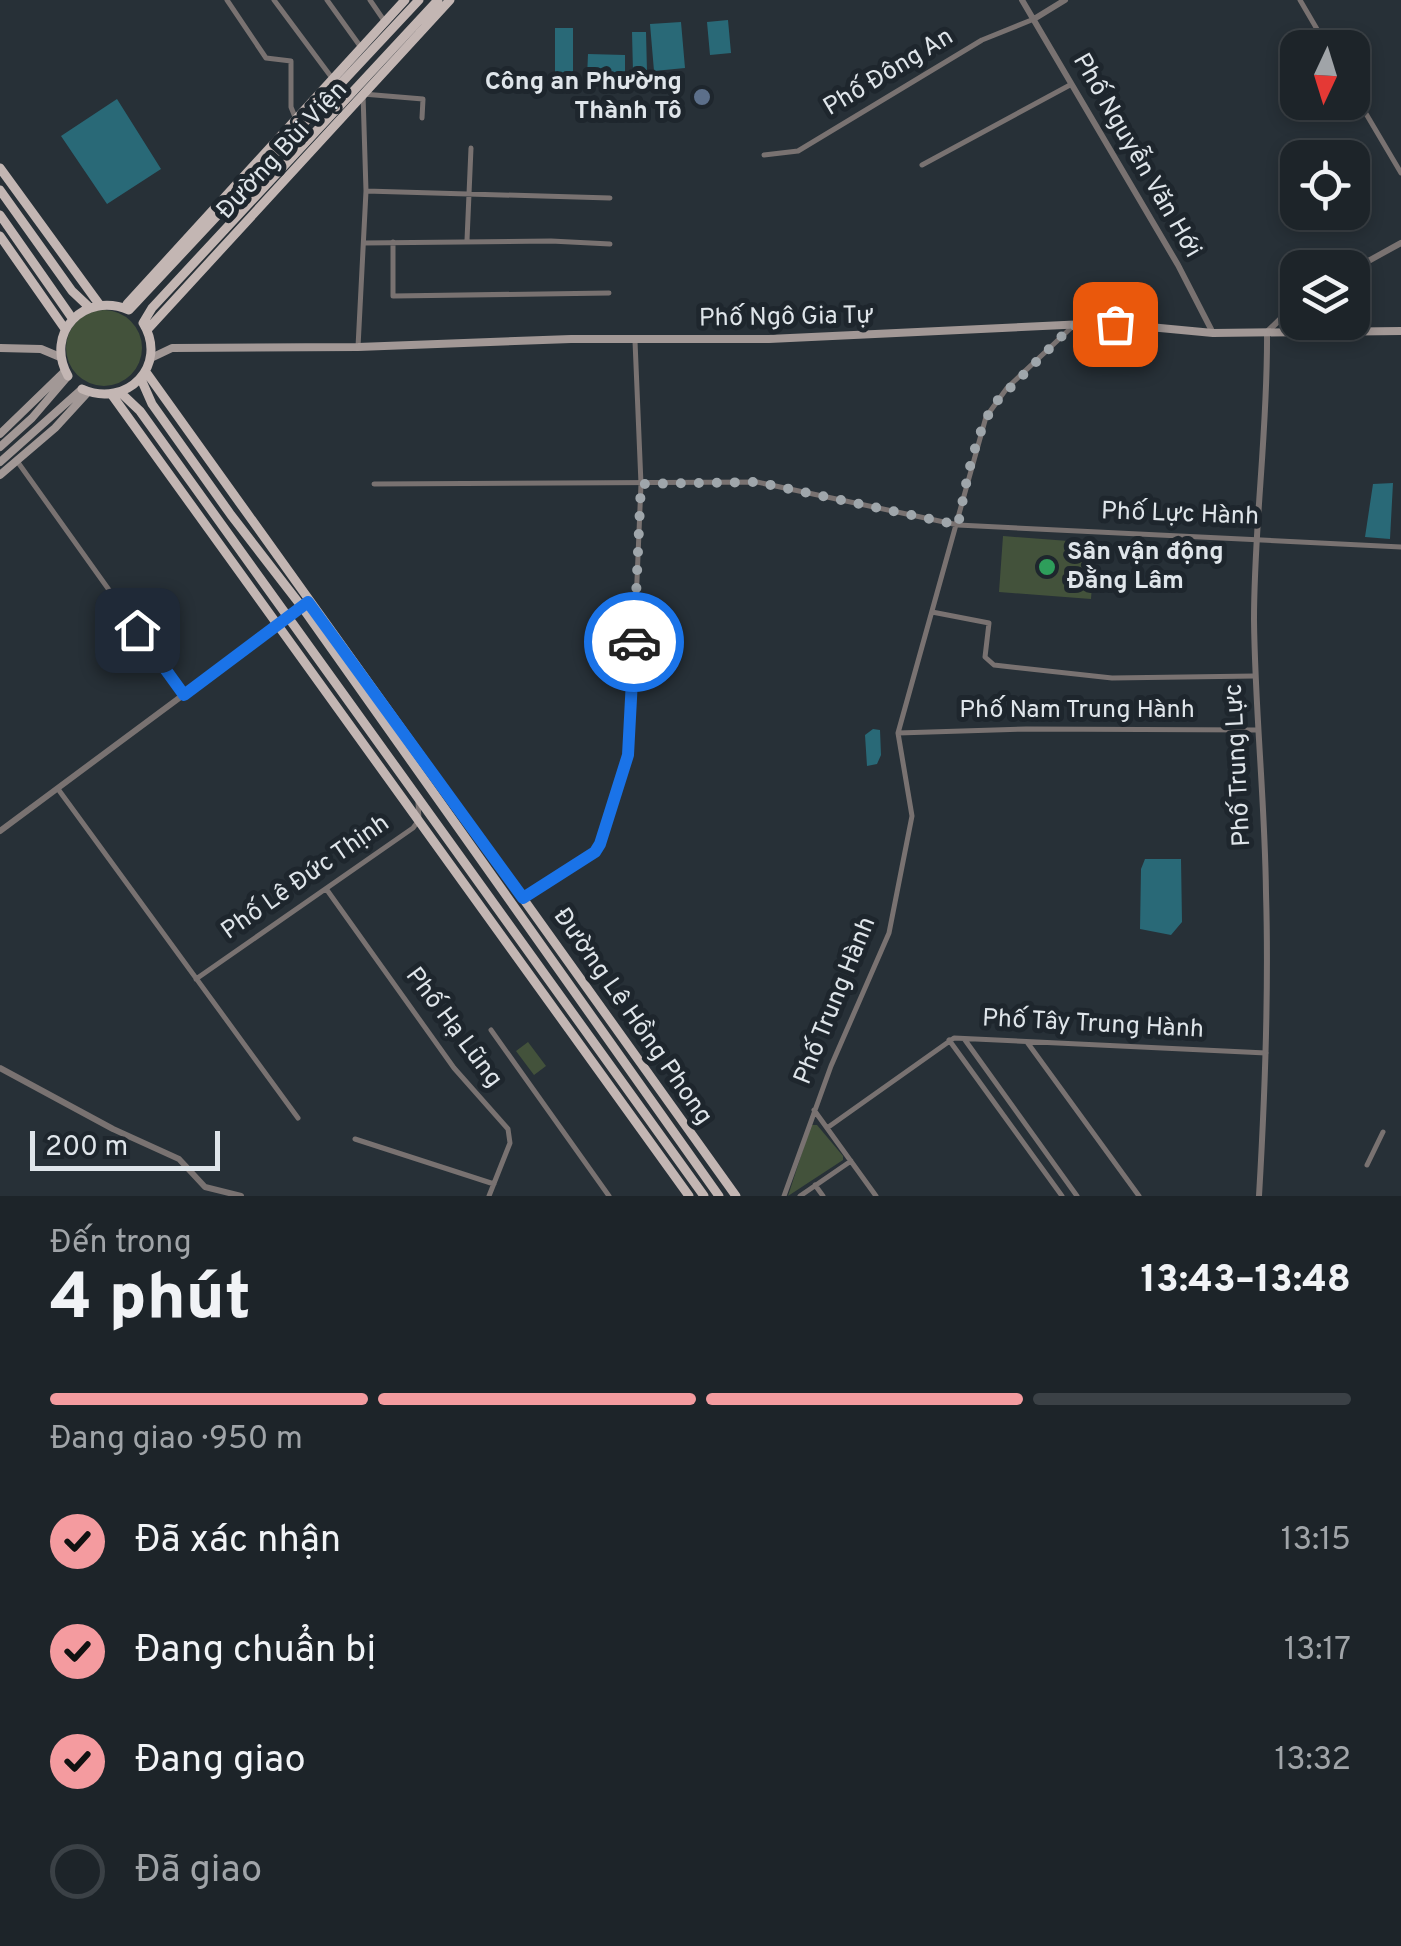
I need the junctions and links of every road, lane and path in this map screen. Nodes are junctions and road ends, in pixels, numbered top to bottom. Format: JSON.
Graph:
{"nodes":[{"id":1,"x":227,"y":0,"type":"edge"},
{"id":2,"x":274,"y":0,"type":"edge"},
{"id":3,"x":327,"y":0,"type":"edge"},
{"id":4,"x":370,"y":0,"type":"edge"},
{"id":5,"x":405,"y":0,"type":"edge"},
{"id":6,"x":419,"y":0,"type":"edge"},
{"id":7,"x":438,"y":0,"type":"edge"},
{"id":8,"x":450,"y":0,"type":"edge"},
{"id":9,"x":1022,"y":0,"type":"edge"},
{"id":10,"x":1065,"y":0,"type":"edge"},
{"id":11,"x":1300,"y":0,"type":"edge"},
{"id":12,"x":1034,"y":18,"type":"junction"},
{"id":13,"x":385,"y":22,"type":"junction"},
{"id":14,"x":1318,"y":30,"type":"edge"},
{"id":15,"x":361,"y":47,"type":"junction"},
{"id":16,"x":333,"y":79,"type":"junction"},
{"id":17,"x":1070,"y":85,"type":"junction"},
{"id":18,"x":363,"y":94,"type":"junction"},
{"id":19,"x":422,"y":118,"type":"dead end"},
{"id":20,"x":297,"y":119,"type":"junction"},
{"id":21,"x":1370,"y":120,"type":"edge"},
{"id":22,"x":471,"y":148,"type":"dead end"},
{"id":23,"x":764,"y":154,"type":"dead end"},
{"id":24,"x":922,"y":164,"type":"dead end"},
{"id":25,"x":0,"y":168,"type":"edge"},
{"id":26,"x":1401,"y":173,"type":"edge"},
{"id":27,"x":0,"y":190,"type":"edge"},
{"id":28,"x":366,"y":191,"type":"junction"},
{"id":29,"x":469,"y":193,"type":"junction"},
{"id":30,"x":610,"y":198,"type":"dead end"},
{"id":31,"x":0,"y":215,"type":"edge"},
{"id":32,"x":0,"y":236,"type":"edge"},
{"id":33,"x":364,"y":242,"type":"junction"},
{"id":34,"x":393,"y":242,"type":"junction"},
{"id":35,"x":467,"y":242,"type":"junction"},
{"id":36,"x":610,"y":244,"type":"dead end"},
{"id":37,"x":1401,"y":244,"type":"edge"},
{"id":38,"x":1370,"y":260,"type":"edge"},
{"id":39,"x":610,"y":292,"type":"dead end"},
{"id":40,"x":94,"y":306,"type":"junction"},
{"id":41,"x":126,"y":308,"type":"junction"},
{"id":42,"x":72,"y":318,"type":"junction"},
{"id":43,"x":1280,"y":319,"type":"edge"},
{"id":44,"x":1072,"y":326,"type":"junction"},
{"id":45,"x":147,"y":330,"type":"junction"},
{"id":46,"x":1401,"y":331,"type":"edge"},
{"id":47,"x":1267,"y":332,"type":"junction"},
{"id":48,"x":63,"y":333,"type":"junction"},
{"id":49,"x":1213,"y":333,"type":"junction"},
{"id":50,"x":635,"y":342,"type":"junction"},
{"id":51,"x":358,"y":347,"type":"junction"},
{"id":52,"x":0,"y":348,"type":"edge"},
{"id":53,"x":41,"y":348,"type":"junction"},
{"id":54,"x":172,"y":348,"type":"junction"},
{"id":55,"x":60,"y":356,"type":"junction"},
{"id":56,"x":151,"y":358,"type":"junction"},
{"id":57,"x":67,"y":373,"type":"junction"},
{"id":58,"x":143,"y":376,"type":"junction"},
{"id":59,"x":86,"y":390,"type":"junction"},
{"id":60,"x":116,"y":394,"type":"junction"},
{"id":61,"x":0,"y":434,"type":"edge"},
{"id":62,"x":0,"y":446,"type":"edge"},
{"id":63,"x":0,"y":462,"type":"edge"},
{"id":64,"x":17,"y":462,"type":"junction"},
{"id":65,"x":0,"y":475,"type":"edge"},
{"id":66,"x":374,"y":484,"type":"dead end"},
{"id":67,"x":641,"y":484,"type":"junction"},
{"id":68,"x":958,"y":525,"type":"junction"},
{"id":69,"x":1258,"y":538,"type":"junction"},
{"id":70,"x":1401,"y":547,"type":"edge"},
{"id":71,"x":305,"y":605,"type":"junction"},
{"id":72,"x":932,"y":612,"type":"junction"},
{"id":73,"x":289,"y":617,"type":"junction"},
{"id":74,"x":280,"y":624,"type":"junction"},
{"id":75,"x":1255,"y":676,"type":"junction"},
{"id":76,"x":184,"y":695,"type":"junction"},
{"id":77,"x":1257,"y":730,"type":"junction"},
{"id":78,"x":898,"y":733,"type":"junction"},
{"id":79,"x":58,"y":788,"type":"junction"},
{"id":80,"x":418,"y":799,"type":"junction"},
{"id":81,"x":419,"y":820,"type":"junction"},
{"id":82,"x":0,"y":831,"type":"edge"},
{"id":83,"x":327,"y":890,"type":"junction"},
{"id":84,"x":523,"y":898,"type":"junction"},
{"id":85,"x":570,"y":968,"type":"junction"},
{"id":86,"x":554,"y":977,"type":"junction"},
{"id":87,"x":196,"y":979,"type":"junction"},
{"id":88,"x":539,"y":986,"type":"junction"},
{"id":89,"x":491,"y":1030,"type":"dead end"},
{"id":90,"x":964,"y":1039,"type":"junction"},
{"id":91,"x":949,"y":1040,"type":"junction"},
{"id":92,"x":1027,"y":1042,"type":"junction"},
{"id":93,"x":1266,"y":1054,"type":"junction"},
{"id":94,"x":0,"y":1068,"type":"edge"},
{"id":95,"x":814,"y":1110,"type":"junction"},
{"id":96,"x":298,"y":1118,"type":"dead end"},
{"id":97,"x":827,"y":1128,"type":"junction"},
{"id":98,"x":1383,"y":1132,"type":"dead end"},
{"id":99,"x":355,"y":1138,"type":"dead end"},
{"id":100,"x":851,"y":1161,"type":"junction"},
{"id":101,"x":713,"y":1165,"type":"junction"},
{"id":102,"x":1367,"y":1165,"type":"dead end"},
{"id":103,"x":703,"y":1173,"type":"junction"},
{"id":104,"x":692,"y":1179,"type":"junction"},
{"id":105,"x":494,"y":1184,"type":"junction"},
{"id":106,"x":815,"y":1185,"type":"junction"},
{"id":107,"x":682,"y":1186,"type":"junction"},
{"id":108,"x":242,"y":1196,"type":"edge"},
{"id":109,"x":489,"y":1196,"type":"edge"},
{"id":110,"x":609,"y":1196,"type":"edge"},
{"id":111,"x":689,"y":1196,"type":"edge"},
{"id":112,"x":704,"y":1196,"type":"edge"},
{"id":113,"x":719,"y":1196,"type":"edge"},
{"id":114,"x":736,"y":1196,"type":"edge"},
{"id":115,"x":784,"y":1196,"type":"edge"},
{"id":116,"x":800,"y":1196,"type":"edge"},
{"id":117,"x":822,"y":1196,"type":"edge"},
{"id":118,"x":876,"y":1196,"type":"edge"},
{"id":119,"x":1062,"y":1196,"type":"edge"},
{"id":120,"x":1077,"y":1196,"type":"edge"},
{"id":121,"x":1139,"y":1196,"type":"edge"},
{"id":122,"x":1259,"y":1196,"type":"edge"}],
"edges":[{"from":1,"to":20,"type":"street"},
{"from":2,"to":16,"type":"street"},
{"from":3,"to":15,"type":"street"},
{"from":4,"to":13,"type":"street"},
{"from":5,"to":13,"type":"main road","name":"Đường Bùi Viện"},
{"from":6,"to":41,"type":"main road","name":"Đường Bùi Viện"},
{"from":7,"to":45,"type":"main road","name":"Đường Bùi Viện"},
{"from":8,"to":18,"type":"main road","name":"Đường Bùi Viện"},
{"from":9,"to":12,"type":"street","name":"Phố Nguyễn Văn Hới"},
{"from":10,"to":12,"type":"street"},
{"from":11,"to":14,"type":"street"},
{"from":12,"to":17,"type":"street","name":"Phố Nguyễn Văn Hới"},
{"from":12,"to":23,"type":"street","name":"Phố Đông An"},
{"from":13,"to":15,"type":"main road","name":"Đường Bùi Viện"},
{"from":15,"to":16,"type":"main road","name":"Đường Bùi Viện"},
{"from":16,"to":20,"type":"main road","name":"Đường Bùi Viện"},
{"from":17,"to":24,"type":"street"},
{"from":17,"to":49,"type":"street","name":"Phố Nguyễn Văn Hới"},
{"from":18,"to":19,"type":"street"},
{"from":18,"to":28,"type":"street"},
{"from":18,"to":45,"type":"main road","name":"Đường Bùi Viện"},
{"from":20,"to":41,"type":"main road","name":"Đường Bùi Viện"},
{"from":21,"to":26,"type":"street"},
{"from":22,"to":29,"type":"street"},
{"from":25,"to":40,"type":"main road"},
{"from":27,"to":40,"type":"main road"},
{"from":28,"to":29,"type":"street"},
{"from":28,"to":33,"type":"street"},
{"from":29,"to":30,"type":"street"},
{"from":29,"to":35,"type":"street"},
{"from":31,"to":42,"type":"main road"},
{"from":32,"to":48,"type":"main road"},
{"from":33,"to":34,"type":"street"},
{"from":33,"to":51,"type":"street"},
{"from":34,"to":35,"type":"street"},
{"from":34,"to":39,"type":"street"},
{"from":35,"to":36,"type":"street"},
{"from":37,"to":38,"type":"street"},
{"from":40,"to":41,"type":"main road"},
{"from":40,"to":42,"type":"main road"},
{"from":42,"to":48,"type":"main road"},
{"from":43,"to":47,"type":"street"},
{"from":44,"to":49,"type":"main road","name":"Phố Ngô Gia Tự"},
{"from":44,"to":50,"type":"main road","name":"Phố Ngô Gia Tự"},
{"from":44,"to":68,"type":"street","name":"Phố Trung Hành"},
{"from":45,"to":54,"type":"main road"},
{"from":45,"to":56,"type":"main road"},
{"from":46,"to":47,"type":"main road","name":"Phố Ngô Gia Tự"},
{"from":47,"to":49,"type":"main road","name":"Phố Ngô Gia Tự"},
{"from":47,"to":69,"type":"street","name":"Phố Trung Lực"},
{"from":48,"to":53,"type":"main road"},
{"from":48,"to":55,"type":"main road"},
{"from":50,"to":51,"type":"main road","name":"Phố Ngô Gia Tự"},
{"from":50,"to":67,"type":"street"},
{"from":51,"to":54,"type":"main road","name":"Phố Ngô Gia Tự"},
{"from":52,"to":53,"type":"main road"},
{"from":53,"to":55,"type":"main road"},
{"from":54,"to":56,"type":"main road"},
{"from":55,"to":57,"type":"main road"},
{"from":56,"to":58,"type":"main road"},
{"from":57,"to":61,"type":"main road"},
{"from":57,"to":62,"type":"main road"},
{"from":58,"to":60,"type":"main road"},
{"from":58,"to":71,"type":"main road","name":"Đường Lê Hồng Phong"},
{"from":59,"to":60,"type":"main road"},
{"from":59,"to":63,"type":"main road"},
{"from":59,"to":64,"type":"main road"},
{"from":60,"to":73,"type":"main road","name":"Đường Lê Hồng Phong"},
{"from":60,"to":74,"type":"main road"},
{"from":64,"to":65,"type":"main road"},
{"from":64,"to":76,"type":"street"},
{"from":66,"to":67,"type":"street","name":"Phố Lực Hành"},
{"from":67,"to":68,"type":"street","name":"Phố Lực Hành"},
{"from":67,"to":84,"type":"street"},
{"from":68,"to":69,"type":"street","name":"Phố Lực Hành"},
{"from":68,"to":72,"type":"street","name":"Phố Trung Hành"},
{"from":69,"to":70,"type":"street","name":"Phố Lực Hành"},
{"from":69,"to":75,"type":"street","name":"Phố Trung Lực"},
{"from":71,"to":73,"type":"street"},
{"from":71,"to":84,"type":"main road","name":"Đường Lê Hồng Phong"},
{"from":71,"to":86,"type":"main road","name":"Đường Lê Hồng Phong"},
{"from":72,"to":75,"type":"street"},
{"from":72,"to":78,"type":"street","name":"Phố Trung Hành"},
{"from":73,"to":74,"type":"street"},
{"from":73,"to":80,"type":"main road","name":"Đường Lê Hồng Phong"},
{"from":74,"to":76,"type":"street"},
{"from":74,"to":81,"type":"main road"},
{"from":75,"to":77,"type":"street","name":"Phố Trung Lực"},
{"from":76,"to":79,"type":"street"},
{"from":77,"to":78,"type":"street","name":"Phố Nam Trung Hành"},
{"from":77,"to":93,"type":"street","name":"Phố Trung Lực"},
{"from":78,"to":95,"type":"street","name":"Phố Trung Hành"},
{"from":79,"to":82,"type":"street"},
{"from":79,"to":87,"type":"street"},
{"from":80,"to":81,"type":"street","name":"Phố Lê Đức Thịnh"},
{"from":80,"to":86,"type":"main road","name":"Đường Lê Hồng Phong"},
{"from":81,"to":83,"type":"street","name":"Phố Lê Đức Thịnh"},
{"from":81,"to":88,"type":"main road"},
{"from":83,"to":87,"type":"street","name":"Phố Lê Đức Thịnh"},
{"from":83,"to":105,"type":"street","name":"Phố Hạ Lũng"},
{"from":84,"to":85,"type":"main road","name":"Đường Lê Hồng Phong"},
{"from":85,"to":86,"type":"main road"},
{"from":85,"to":101,"type":"main road","name":"Đường Lê Hồng Phong"},
{"from":86,"to":88,"type":"main road"},
{"from":86,"to":103,"type":"main road","name":"Đường Lê Hồng Phong"},
{"from":86,"to":104,"type":"main road","name":"Đường Lê Hồng Phong"},
{"from":87,"to":96,"type":"street"},
{"from":88,"to":107,"type":"main road"},
{"from":89,"to":110,"type":"street"},
{"from":90,"to":91,"type":"street","name":"Phố Tây Trung Hành"},
{"from":90,"to":92,"type":"street","name":"Phố Tây Trung Hành"},
{"from":90,"to":120,"type":"street"},
{"from":91,"to":97,"type":"street","name":"Phố Tây Trung Hành"},
{"from":91,"to":119,"type":"street"},
{"from":92,"to":93,"type":"street","name":"Phố Tây Trung Hành"},
{"from":92,"to":121,"type":"street"},
{"from":93,"to":122,"type":"street","name":"Phố Trung Lực"},
{"from":94,"to":108,"type":"street"},
{"from":95,"to":97,"type":"street"},
{"from":95,"to":115,"type":"street","name":"Phố Trung Hành"},
{"from":97,"to":100,"type":"street"},
{"from":98,"to":102,"type":"street"},
{"from":99,"to":105,"type":"street"},
{"from":100,"to":106,"type":"street"},
{"from":100,"to":118,"type":"street"},
{"from":101,"to":103,"type":"main road"},
{"from":101,"to":114,"type":"main road","name":"Đường Lê Hồng Phong"},
{"from":103,"to":113,"type":"main road","name":"Đường Lê Hồng Phong"},
{"from":104,"to":107,"type":"main road"},
{"from":104,"to":112,"type":"main road","name":"Đường Lê Hồng Phong"},
{"from":105,"to":109,"type":"street","name":"Phố Hạ Lũng"},
{"from":106,"to":116,"type":"street"},
{"from":106,"to":117,"type":"street"},
{"from":107,"to":111,"type":"main road"}]}
